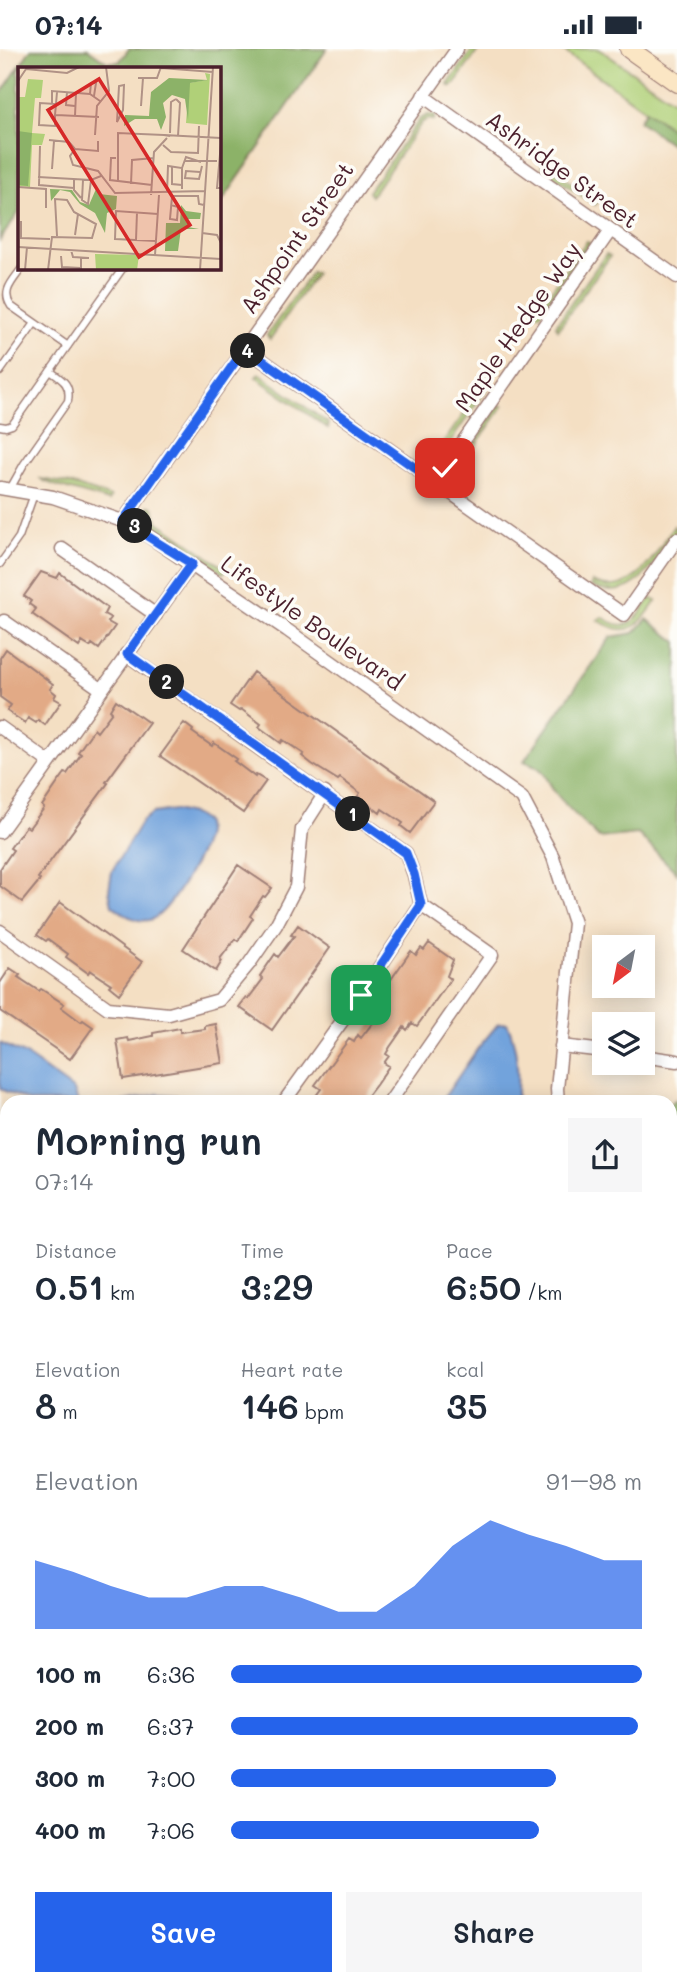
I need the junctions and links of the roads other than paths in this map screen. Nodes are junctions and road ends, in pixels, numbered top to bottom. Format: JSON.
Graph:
{"nodes":[{"id":1,"x":457,"y":49,"type":"edge"},
{"id":2,"x":629,"y":49,"type":"edge"},
{"id":3,"x":677,"y":83,"type":"edge"},
{"id":4,"x":424,"y":96,"type":"junction"},
{"id":5,"x":610,"y":231,"type":"junction"},
{"id":6,"x":21,"y":269,"type":"edge"},
{"id":7,"x":122,"y":269,"type":"edge"},
{"id":8,"x":677,"y":277,"type":"edge"},
{"id":9,"x":35,"y":323,"type":"junction"},
{"id":10,"x":68,"y":346,"type":"junction"},
{"id":11,"x":245,"y":348,"type":"junction"},
{"id":12,"x":50,"y":371,"type":"junction"},
{"id":13,"x":0,"y":372,"type":"edge"},
{"id":14,"x":0,"y":426,"type":"edge"},
{"id":15,"x":435,"y":482,"type":"junction"},
{"id":16,"x":5,"y":489,"type":"edge"},
{"id":17,"x":34,"y":494,"type":"junction"},
{"id":18,"x":123,"y":521,"type":"junction"},
{"id":19,"x":677,"y":539,"type":"edge"},
{"id":20,"x":62,"y":549,"type":"dead end"},
{"id":21,"x":0,"y":564,"type":"edge"},
{"id":22,"x":192,"y":564,"type":"junction"},
{"id":23,"x":156,"y":615,"type":"junction"},
{"id":24,"x":4,"y":621,"type":"dead end"},
{"id":25,"x":127,"y":654,"type":"junction"},
{"id":26,"x":101,"y":688,"type":"junction"},
{"id":27,"x":0,"y":727,"type":"edge"},
{"id":28,"x":49,"y":762,"type":"junction"},
{"id":29,"x":325,"y":793,"type":"junction"},
{"id":30,"x":0,"y":832,"type":"edge"},
{"id":31,"x":421,"y":905,"type":"junction"},
{"id":32,"x":0,"y":931,"type":"edge"},
{"id":33,"x":561,"y":1046,"type":"junction"},
{"id":34,"x":592,"y":1050,"type":"edge"},
{"id":35,"x":655,"y":1057,"type":"edge"},
{"id":36,"x":677,"y":1060,"type":"edge"},
{"id":37,"x":289,"y":1095,"type":"edge"},
{"id":38,"x":395,"y":1095,"type":"edge"},
{"id":39,"x":557,"y":1095,"type":"edge"}],
"edges":[{"from":1,"to":4,"type":"street","name":"Ashpoint Street"},
{"from":2,"to":3,"type":"main road"},
{"from":4,"to":5,"type":"street","name":"Ashridge Street"},
{"from":4,"to":11,"type":"street","name":"Ashpoint Street"},
{"from":5,"to":8,"type":"street","name":"Ashridge Street"},
{"from":5,"to":15,"type":"street","name":"Maple Hedge Way"},
{"from":6,"to":9,"type":"lane"},
{"from":7,"to":10,"type":"lane"},
{"from":9,"to":10,"type":"lane"},
{"from":9,"to":13,"type":"lane"},
{"from":10,"to":12,"type":"lane"},
{"from":11,"to":15,"type":"street"},
{"from":11,"to":18,"type":"street","name":"Ashpoint Street"},
{"from":12,"to":14,"type":"lane"},
{"from":12,"to":16,"type":"lane"},
{"from":15,"to":19,"type":"street"},
{"from":16,"to":17,"type":"street","name":"Lifestyle Boulevard"},
{"from":17,"to":18,"type":"street","name":"Lifestyle Boulevard"},
{"from":17,"to":21,"type":"lane"},
{"from":18,"to":22,"type":"street","name":"Lifestyle Boulevard"},
{"from":20,"to":23,"type":"street"},
{"from":22,"to":23,"type":"street"},
{"from":22,"to":33,"type":"street","name":"Lifestyle Boulevard"},
{"from":23,"to":25,"type":"street"},
{"from":24,"to":26,"type":"street"},
{"from":25,"to":26,"type":"street"},
{"from":25,"to":29,"type":"street"},
{"from":26,"to":28,"type":"street"},
{"from":27,"to":28,"type":"street"},
{"from":28,"to":30,"type":"street"},
{"from":29,"to":31,"type":"street"},
{"from":29,"to":32,"type":"street"},
{"from":31,"to":37,"type":"street"},
{"from":31,"to":38,"type":"street"},
{"from":33,"to":34,"type":"street"},
{"from":33,"to":39,"type":"street","name":"Lifestyle Boulevard"},
{"from":35,"to":36,"type":"street"}]}
